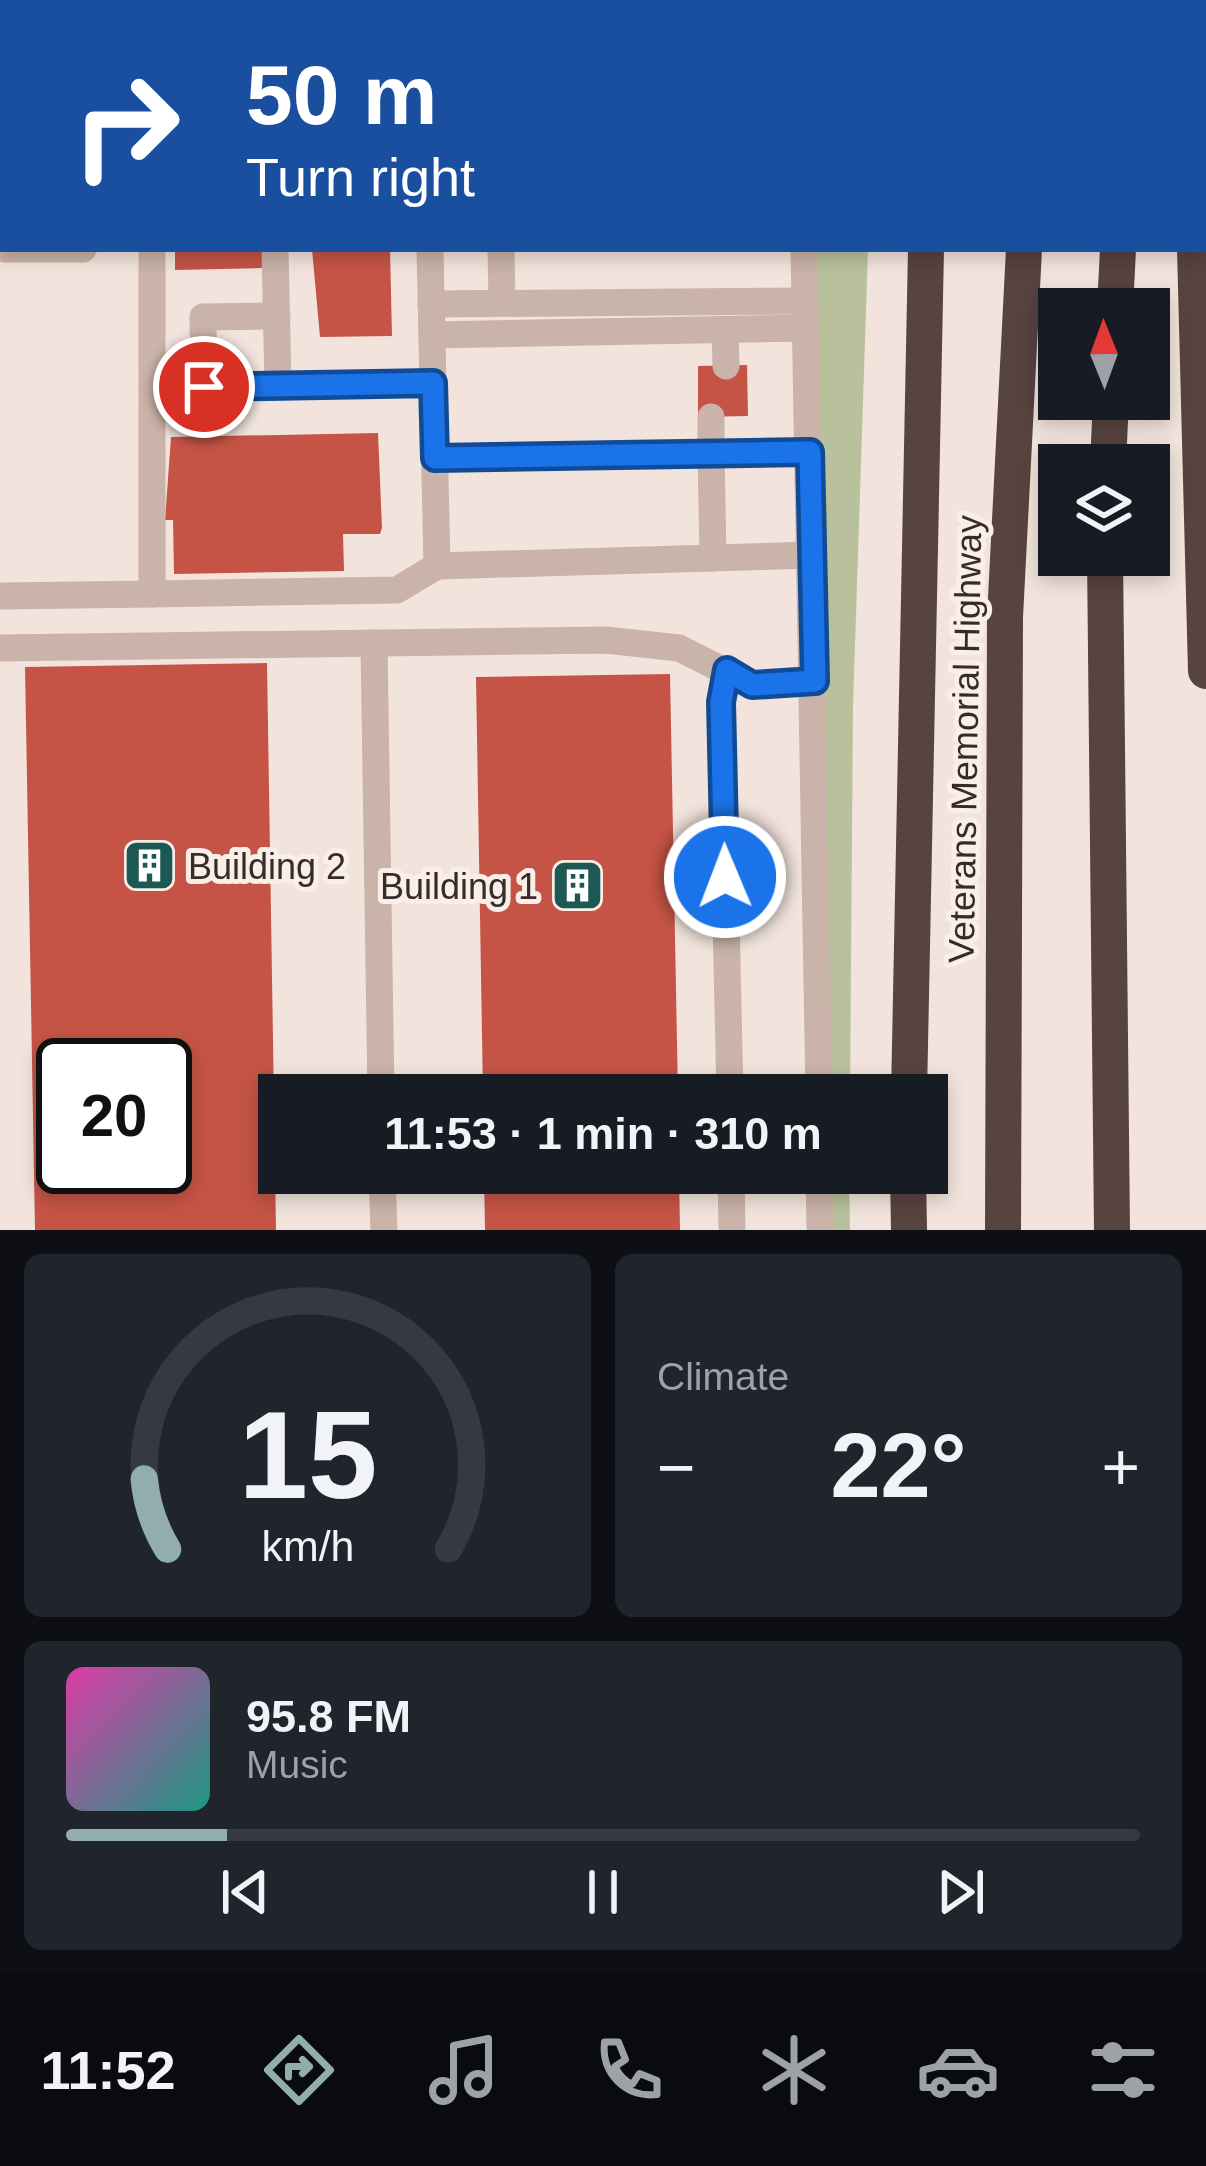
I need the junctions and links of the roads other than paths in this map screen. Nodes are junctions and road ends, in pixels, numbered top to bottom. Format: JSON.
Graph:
{"nodes":[{"id":1,"x":510,"y":0,"type":"edge"},
{"id":2,"x":597,"y":0,"type":"edge"},
{"id":3,"x":152,"y":252,"type":"edge"},
{"id":4,"x":275,"y":252,"type":"edge"},
{"id":5,"x":430,"y":252,"type":"edge"},
{"id":6,"x":501,"y":252,"type":"edge"},
{"id":7,"x":804,"y":252,"type":"edge"},
{"id":8,"x":926,"y":252,"type":"edge"},
{"id":9,"x":1024,"y":252,"type":"edge"},
{"id":10,"x":1118,"y":252,"type":"edge"},
{"id":11,"x":1195,"y":252,"type":"edge"},
{"id":12,"x":1116,"y":288,"type":"edge"},
{"id":13,"x":502,"y":303,"type":"junction"},
{"id":14,"x":431,"y":304,"type":"junction"},
{"id":15,"x":805,"y":315,"type":"junction"},
{"id":16,"x":277,"y":316,"type":"junction"},
{"id":17,"x":717,"y":331,"type":"junction"},
{"id":18,"x":432,"y":335,"type":"junction"},
{"id":19,"x":718,"y":366,"type":"dead end"},
{"id":20,"x":433,"y":383,"type":"junction"},
{"id":21,"x":278,"y":386,"type":"junction"},
{"id":22,"x":204,"y":387,"type":"junction"},
{"id":23,"x":152,"y":388,"type":"junction"},
{"id":24,"x":718,"y":417,"type":"dead end"},
{"id":25,"x":810,"y":452,"type":"junction"},
{"id":26,"x":719,"y":453,"type":"junction"},
{"id":27,"x":435,"y":458,"type":"junction"},
{"id":28,"x":812,"y":555,"type":"junction"},
{"id":29,"x":713,"y":558,"type":"junction"},
{"id":30,"x":437,"y":566,"type":"junction"},
{"id":31,"x":1105,"y":576,"type":"edge"},
{"id":32,"x":152,"y":594,"type":"junction"},
{"id":33,"x":0,"y":596,"type":"edge"},
{"id":34,"x":374,"y":643,"type":"junction"},
{"id":35,"x":0,"y":648,"type":"edge"},
{"id":36,"x":727,"y":670,"type":"junction"},
{"id":37,"x":1206,"y":671,"type":"edge"},
{"id":38,"x":815,"y":681,"type":"junction"},
{"id":39,"x":381,"y":1074,"type":"edge"},
{"id":40,"x":730,"y":1074,"type":"edge"},
{"id":41,"x":819,"y":1074,"type":"edge"},
{"id":42,"x":909,"y":1074,"type":"edge"},
{"id":43,"x":383,"y":1194,"type":"edge"},
{"id":44,"x":731,"y":1194,"type":"edge"},
{"id":45,"x":819,"y":1194,"type":"edge"},
{"id":46,"x":908,"y":1194,"type":"edge"},
{"id":47,"x":384,"y":1230,"type":"edge"},
{"id":48,"x":732,"y":1230,"type":"edge"},
{"id":49,"x":820,"y":1230,"type":"edge"},
{"id":50,"x":909,"y":1230,"type":"edge"},
{"id":51,"x":1004,"y":1230,"type":"edge"},
{"id":52,"x":1112,"y":1230,"type":"edge"}],
"edges":[{"from":1,"to":2,"type":"street"},
{"from":3,"to":23,"type":"street"},
{"from":4,"to":16,"type":"street"},
{"from":5,"to":14,"type":"street"},
{"from":6,"to":13,"type":"street"},
{"from":7,"to":15,"type":"street"},
{"from":8,"to":42,"type":"highway"},
{"from":9,"to":51,"type":"highway","name":"Veterans Memorial Highway"},
{"from":10,"to":12,"type":"highway"},
{"from":11,"to":37,"type":"highway"},
{"from":13,"to":14,"type":"street"},
{"from":13,"to":15,"type":"street"},
{"from":14,"to":18,"type":"street"},
{"from":15,"to":17,"type":"street"},
{"from":15,"to":25,"type":"street"},
{"from":16,"to":21,"type":"street"},
{"from":16,"to":22,"type":"street"},
{"from":17,"to":18,"type":"street"},
{"from":17,"to":19,"type":"street"},
{"from":18,"to":20,"type":"street"},
{"from":20,"to":21,"type":"street"},
{"from":20,"to":27,"type":"street"},
{"from":21,"to":22,"type":"street"},
{"from":22,"to":23,"type":"street"},
{"from":23,"to":32,"type":"street"},
{"from":24,"to":26,"type":"street"},
{"from":25,"to":26,"type":"street"},
{"from":25,"to":28,"type":"street"},
{"from":26,"to":27,"type":"street"},
{"from":26,"to":29,"type":"street"},
{"from":27,"to":30,"type":"street"},
{"from":28,"to":29,"type":"street"},
{"from":28,"to":38,"type":"street"},
{"from":29,"to":30,"type":"street"},
{"from":30,"to":32,"type":"street"},
{"from":31,"to":52,"type":"highway"},
{"from":32,"to":33,"type":"street"},
{"from":34,"to":35,"type":"street"},
{"from":34,"to":36,"type":"street"},
{"from":34,"to":39,"type":"street"},
{"from":36,"to":38,"type":"street"},
{"from":36,"to":40,"type":"street"},
{"from":38,"to":41,"type":"street"},
{"from":43,"to":47,"type":"street"},
{"from":44,"to":48,"type":"street"},
{"from":45,"to":49,"type":"street"},
{"from":46,"to":50,"type":"highway"}]}
